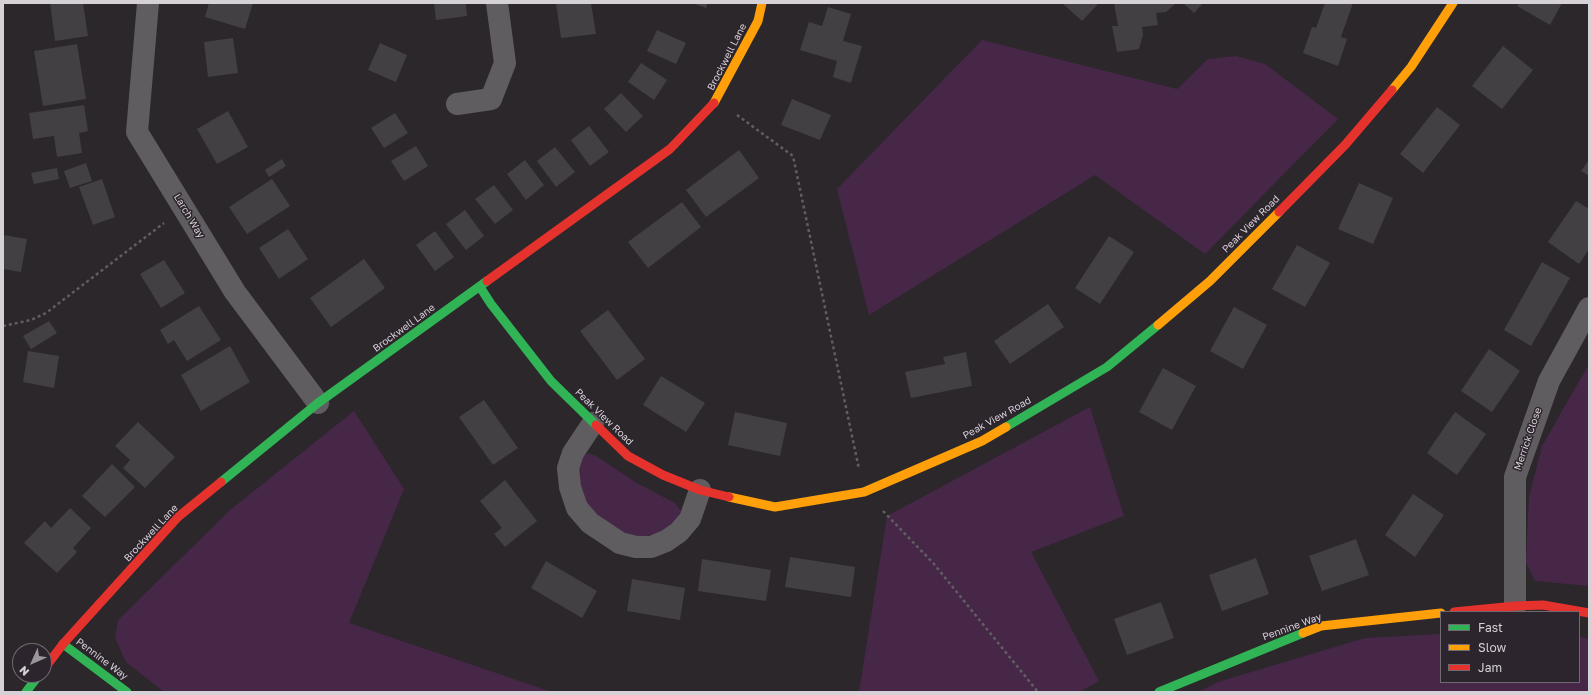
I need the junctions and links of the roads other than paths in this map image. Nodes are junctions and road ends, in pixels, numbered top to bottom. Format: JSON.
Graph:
{"nodes":[{"id":1,"x":148,"y":3,"type":"edge"},
{"id":2,"x":497,"y":3,"type":"edge"},
{"id":3,"x":762,"y":3,"type":"edge"},
{"id":4,"x":1453,"y":3,"type":"edge"},
{"id":5,"x":457,"y":104,"type":"dead end"},
{"id":6,"x":480,"y":287,"type":"junction"},
{"id":7,"x":1589,"y":308,"type":"edge"},
{"id":8,"x":318,"y":403,"type":"junction"},
{"id":9,"x":593,"y":423,"type":"junction"},
{"id":10,"x":700,"y":490,"type":"junction"},
{"id":11,"x":1515,"y":606,"type":"junction"},
{"id":12,"x":1464,"y":611,"type":"edge"},
{"id":13,"x":1578,"y":611,"type":"edge"},
{"id":14,"x":1440,"y":613,"type":"edge"},
{"id":15,"x":63,"y":644,"type":"junction"},
{"id":16,"x":52,"y":658,"type":"edge"},
{"id":17,"x":33,"y":683,"type":"edge"},
{"id":18,"x":26,"y":692,"type":"edge"},
{"id":19,"x":127,"y":692,"type":"edge"},
{"id":20,"x":1159,"y":692,"type":"edge"}],
"edges":[{"from":1,"to":8,"type":"street","name":"Larch Way"},
{"from":2,"to":5,"type":"street"},
{"from":3,"to":6,"type":"street","name":"Brockwell Lane"},
{"from":4,"to":10,"type":"street","name":"Peak View Road"},
{"from":6,"to":8,"type":"street","name":"Brockwell Lane"},
{"from":6,"to":9,"type":"street","name":"Peak View Road"},
{"from":7,"to":11,"type":"street","name":"Merrick Close"},
{"from":8,"to":15,"type":"street","name":"Brockwell Lane"},
{"from":9,"to":10,"type":"street","name":"Peak View Road"},
{"from":9,"to":10,"type":"street"},
{"from":11,"to":12,"type":"street"},
{"from":11,"to":13,"type":"street"},
{"from":14,"to":20,"type":"street","name":"Pennine Way"},
{"from":15,"to":16,"type":"street","name":"Brockwell Lane"},
{"from":15,"to":19,"type":"street","name":"Pennine Way"},
{"from":17,"to":18,"type":"street"}]}
